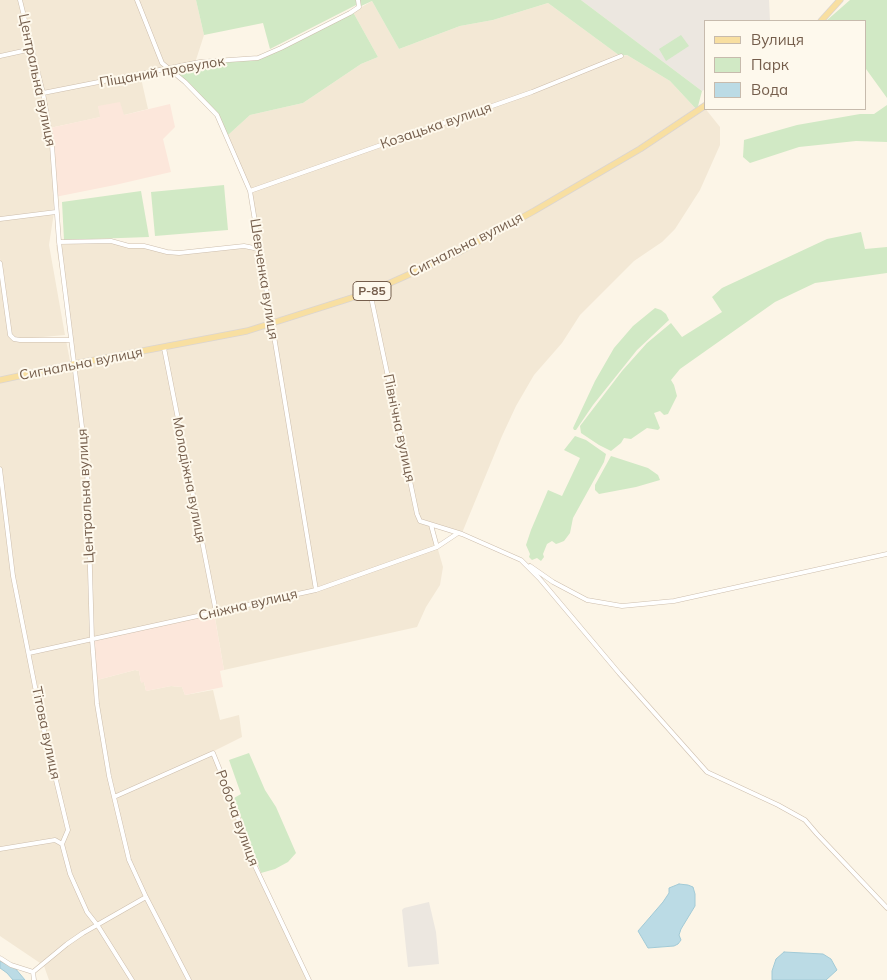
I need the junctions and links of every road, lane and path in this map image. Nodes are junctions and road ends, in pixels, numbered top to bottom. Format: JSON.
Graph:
{"nodes":[{"id":1,"x":20,"y":0,"type":"edge"},
{"id":2,"x":137,"y":0,"type":"edge"},
{"id":3,"x":358,"y":0,"type":"edge"},
{"id":4,"x":840,"y":0,"type":"edge"},
{"id":5,"x":821,"y":20,"type":"edge"},
{"id":6,"x":32,"y":49,"type":"junction"},
{"id":7,"x":0,"y":56,"type":"edge"},
{"id":8,"x":620,"y":56,"type":"dead end"},
{"id":9,"x":169,"y":69,"type":"junction"},
{"id":10,"x":43,"y":93,"type":"junction"},
{"id":11,"x":704,"y":106,"type":"edge"},
{"id":12,"x":250,"y":191,"type":"junction"},
{"id":13,"x":56,"y":212,"type":"junction"},
{"id":14,"x":0,"y":219,"type":"edge"},
{"id":15,"x":59,"y":242,"type":"junction"},
{"id":16,"x":259,"y":249,"type":"junction"},
{"id":17,"x":0,"y":263,"type":"edge"},
{"id":18,"x":370,"y":292,"type":"junction"},
{"id":19,"x":272,"y":324,"type":"junction"},
{"id":20,"x":70,"y":340,"type":"junction"},
{"id":21,"x":164,"y":348,"type":"junction"},
{"id":22,"x":74,"y":364,"type":"junction"},
{"id":23,"x":0,"y":380,"type":"edge"},
{"id":24,"x":0,"y":469,"type":"edge"},
{"id":25,"x":431,"y":525,"type":"junction"},
{"id":26,"x":460,"y":533,"type":"junction"},
{"id":27,"x":437,"y":547,"type":"junction"},
{"id":28,"x":887,"y":554,"type":"edge"},
{"id":29,"x":521,"y":560,"type":"junction"},
{"id":30,"x":316,"y":590,"type":"junction"},
{"id":31,"x":216,"y":612,"type":"junction"},
{"id":32,"x":92,"y":638,"type":"junction"},
{"id":33,"x":29,"y":653,"type":"junction"},
{"id":34,"x":114,"y":797,"type":"junction"},
{"id":35,"x":62,"y":844,"type":"junction"},
{"id":36,"x":0,"y":849,"type":"edge"},
{"id":37,"x":146,"y":897,"type":"junction"},
{"id":38,"x":887,"y":908,"type":"edge"},
{"id":39,"x":98,"y":926,"type":"junction"},
{"id":40,"x":0,"y":958,"type":"edge"},
{"id":41,"x":33,"y":972,"type":"junction"},
{"id":42,"x":34,"y":980,"type":"edge"},
{"id":43,"x":132,"y":980,"type":"edge"},
{"id":44,"x":189,"y":980,"type":"edge"},
{"id":45,"x":309,"y":980,"type":"edge"}],
"edges":[{"from":1,"to":6,"type":"street","name":"Центральна вулиця"},
{"from":2,"to":9,"type":"street","name":"Шевченка вулиця"},
{"from":3,"to":9,"type":"street","name":"Піщаний провулок"},
{"from":4,"to":5,"type":"main road"},
{"from":6,"to":7,"type":"street"},
{"from":6,"to":10,"type":"street","name":"Центральна вулиця"},
{"from":8,"to":12,"type":"street","name":"Козацька вулиця"},
{"from":9,"to":10,"type":"street","name":"Піщаний провулок"},
{"from":9,"to":12,"type":"street","name":"Шевченка вулиця"},
{"from":10,"to":13,"type":"street","name":"Центральна вулиця"},
{"from":11,"to":18,"type":"main road","name":"Сигнальна вулиця","number":"Р-85"},
{"from":12,"to":16,"type":"street","name":"Шевченка вулиця"},
{"from":13,"to":14,"type":"street"},
{"from":13,"to":15,"type":"street","name":"Центральна вулиця"},
{"from":15,"to":16,"type":"street"},
{"from":15,"to":20,"type":"street","name":"Центральна вулиця"},
{"from":16,"to":19,"type":"street","name":"Шевченка вулиця"},
{"from":17,"to":20,"type":"street"},
{"from":18,"to":19,"type":"main road","name":"Сигнальна вулиця","number":"Р-85"},
{"from":18,"to":25,"type":"street","name":"Північна вулиця"},
{"from":19,"to":21,"type":"main road","name":"Сигнальна вулиця","number":"Р-85"},
{"from":19,"to":30,"type":"street","name":"Шевченка вулиця"},
{"from":20,"to":22,"type":"street","name":"Центральна вулиця"},
{"from":21,"to":22,"type":"main road","name":"Сигнальна вулиця","number":"Р-85"},
{"from":21,"to":31,"type":"street","name":"Молодіжна вулиця"},
{"from":22,"to":23,"type":"main road","name":"Сигнальна вулиця","number":"Р-85"},
{"from":22,"to":32,"type":"street","name":"Центральна вулиця"},
{"from":24,"to":33,"type":"street","name":"Тітова вулиця"},
{"from":25,"to":26,"type":"street"},
{"from":25,"to":27,"type":"street"},
{"from":26,"to":27,"type":"street","name":"Сніжна вулиця"},
{"from":26,"to":29,"type":"street"},
{"from":27,"to":30,"type":"street","name":"Сніжна вулиця"},
{"from":28,"to":29,"type":"street"},
{"from":29,"to":38,"type":"street"},
{"from":30,"to":31,"type":"street","name":"Сніжна вулиця"},
{"from":31,"to":32,"type":"street","name":"Сніжна вулиця"},
{"from":32,"to":33,"type":"street","name":"Сніжна вулиця"},
{"from":32,"to":34,"type":"street","name":"Центральна вулиця"},
{"from":33,"to":35,"type":"street","name":"Тітова вулиця"},
{"from":34,"to":37,"type":"street","name":"Центральна вулиця"},
{"from":34,"to":45,"type":"street","name":"Робоча вулиця"},
{"from":35,"to":36,"type":"street"},
{"from":35,"to":39,"type":"street","name":"Тітова вулиця"},
{"from":37,"to":39,"type":"street"},
{"from":37,"to":44,"type":"street","name":"Центральна вулиця"},
{"from":39,"to":41,"type":"street"},
{"from":39,"to":43,"type":"street","name":"Тітова вулиця"},
{"from":40,"to":41,"type":"street"},
{"from":41,"to":42,"type":"street"}]}
